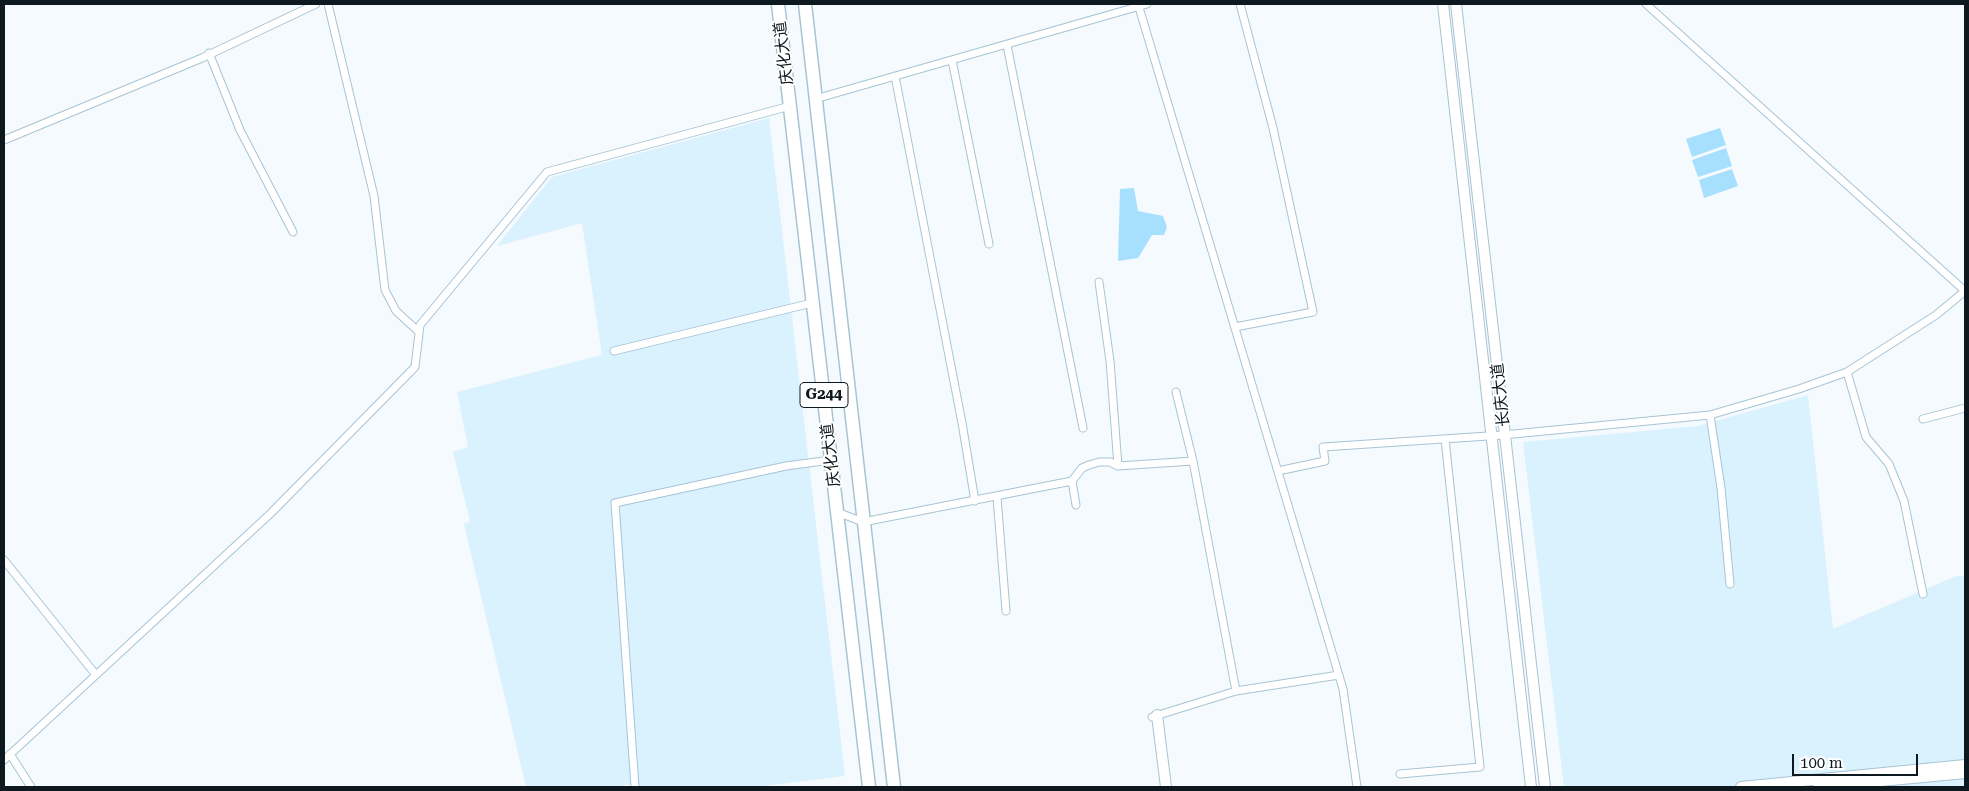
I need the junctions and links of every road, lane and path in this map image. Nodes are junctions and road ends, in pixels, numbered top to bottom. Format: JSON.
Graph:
{"nodes":[{"id":1,"x":316,"y":4,"type":"edge"},
{"id":2,"x":328,"y":4,"type":"edge"},
{"id":3,"x":778,"y":4,"type":"edge"},
{"id":4,"x":804,"y":4,"type":"edge"},
{"id":5,"x":1147,"y":4,"type":"edge"},
{"id":6,"x":1240,"y":4,"type":"edge"},
{"id":7,"x":1443,"y":4,"type":"edge"},
{"id":8,"x":1456,"y":4,"type":"edge"},
{"id":9,"x":1646,"y":4,"type":"edge"},
{"id":10,"x":1138,"y":5,"type":"edge"},
{"id":11,"x":1007,"y":45,"type":"junction"},
{"id":12,"x":209,"y":53,"type":"junction"},
{"id":13,"x":952,"y":60,"type":"junction"},
{"id":14,"x":895,"y":76,"type":"junction"},
{"id":15,"x":815,"y":99,"type":"junction"},
{"id":16,"x":790,"y":106,"type":"junction"},
{"id":17,"x":4,"y":140,"type":"edge"},
{"id":18,"x":293,"y":232,"type":"dead end"},
{"id":19,"x":989,"y":244,"type":"dead end"},
{"id":20,"x":1098,"y":282,"type":"dead end"},
{"id":21,"x":1965,"y":291,"type":"edge"},
{"id":22,"x":812,"y":303,"type":"junction"},
{"id":23,"x":1235,"y":327,"type":"junction"},
{"id":24,"x":419,"y":332,"type":"junction"},
{"id":25,"x":614,"y":351,"type":"dead end"},
{"id":26,"x":1847,"y":372,"type":"junction"},
{"id":27,"x":1176,"y":392,"type":"dead end"},
{"id":28,"x":1965,"y":408,"type":"edge"},
{"id":29,"x":1710,"y":415,"type":"junction"},
{"id":30,"x":1923,"y":419,"type":"dead end"},
{"id":31,"x":1083,"y":428,"type":"dead end"},
{"id":32,"x":1505,"y":434,"type":"junction"},
{"id":33,"x":1491,"y":435,"type":"junction"},
{"id":34,"x":1445,"y":439,"type":"junction"},
{"id":35,"x":831,"y":460,"type":"junction"},
{"id":36,"x":1193,"y":461,"type":"junction"},
{"id":37,"x":1118,"y":466,"type":"junction"},
{"id":38,"x":1278,"y":471,"type":"junction"},
{"id":39,"x":1072,"y":481,"type":"junction"},
{"id":40,"x":997,"y":497,"type":"junction"},
{"id":41,"x":975,"y":501,"type":"junction"},
{"id":42,"x":1076,"y":505,"type":"dead end"},
{"id":43,"x":837,"y":512,"type":"junction"},
{"id":44,"x":863,"y":522,"type":"junction"},
{"id":45,"x":4,"y":560,"type":"edge"},
{"id":46,"x":1730,"y":584,"type":"dead end"},
{"id":47,"x":1923,"y":594,"type":"dead end"},
{"id":48,"x":1006,"y":611,"type":"dead end"},
{"id":49,"x":96,"y":675,"type":"junction"},
{"id":50,"x":1339,"y":675,"type":"junction"},
{"id":51,"x":1236,"y":691,"type":"junction"},
{"id":52,"x":1154,"y":716,"type":"junction"},
{"id":53,"x":5,"y":758,"type":"edge"},
{"id":54,"x":1965,"y":766,"type":"edge"},
{"id":55,"x":1965,"y":773,"type":"edge"},
{"id":56,"x":1400,"y":774,"type":"dead end"},
{"id":57,"x":31,"y":787,"type":"edge"},
{"id":58,"x":635,"y":787,"type":"edge"},
{"id":59,"x":869,"y":787,"type":"edge"},
{"id":60,"x":894,"y":787,"type":"edge"},
{"id":61,"x":1161,"y":787,"type":"edge"},
{"id":62,"x":1166,"y":787,"type":"edge"},
{"id":63,"x":1357,"y":787,"type":"edge"},
{"id":64,"x":1531,"y":787,"type":"edge"},
{"id":65,"x":1545,"y":787,"type":"edge"},
{"id":66,"x":1741,"y":787,"type":"edge"},
{"id":67,"x":1818,"y":787,"type":"edge"}],
"edges":[{"from":1,"to":12,"type":"street"},
{"from":2,"to":24,"type":"street"},
{"from":3,"to":16,"type":"highway","name":"庆化大道","number":"G244"},
{"from":4,"to":15,"type":"highway","name":"庆化大道","number":"G244"},
{"from":5,"to":10,"type":"street"},
{"from":6,"to":23,"type":"street"},
{"from":7,"to":33,"type":"main road","name":"长庆大道"},
{"from":8,"to":32,"type":"main road","name":"长庆大道"},
{"from":9,"to":21,"type":"street"},
{"from":10,"to":11,"type":"street"},
{"from":10,"to":23,"type":"street"},
{"from":11,"to":13,"type":"street"},
{"from":11,"to":31,"type":"street"},
{"from":12,"to":17,"type":"street"},
{"from":12,"to":18,"type":"street"},
{"from":13,"to":14,"type":"street"},
{"from":13,"to":19,"type":"street"},
{"from":14,"to":15,"type":"street"},
{"from":14,"to":41,"type":"street"},
{"from":15,"to":44,"type":"highway","name":"庆化大道","number":"G244"},
{"from":16,"to":22,"type":"highway","name":"庆化大道","number":"G244"},
{"from":16,"to":24,"type":"street"},
{"from":20,"to":37,"type":"street"},
{"from":21,"to":26,"type":"street"},
{"from":22,"to":25,"type":"street"},
{"from":22,"to":35,"type":"highway","name":"庆化大道","number":"G244"},
{"from":23,"to":38,"type":"street"},
{"from":24,"to":49,"type":"street"},
{"from":26,"to":29,"type":"street"},
{"from":26,"to":47,"type":"street"},
{"from":27,"to":36,"type":"street"},
{"from":28,"to":30,"type":"street"},
{"from":29,"to":32,"type":"street"},
{"from":29,"to":46,"type":"street"},
{"from":32,"to":33,"type":"street"},
{"from":32,"to":65,"type":"main road","name":"长庆大道"},
{"from":33,"to":34,"type":"street"},
{"from":33,"to":64,"type":"main road","name":"长庆大道"},
{"from":34,"to":38,"type":"street"},
{"from":34,"to":56,"type":"street"},
{"from":35,"to":43,"type":"highway","name":"庆化大道","number":"G244"},
{"from":35,"to":58,"type":"street"},
{"from":36,"to":37,"type":"street"},
{"from":36,"to":51,"type":"street"},
{"from":37,"to":39,"type":"street"},
{"from":38,"to":50,"type":"street"},
{"from":39,"to":40,"type":"street"},
{"from":39,"to":42,"type":"street"},
{"from":40,"to":41,"type":"street"},
{"from":40,"to":48,"type":"street"},
{"from":41,"to":44,"type":"street"},
{"from":43,"to":44,"type":"street"},
{"from":43,"to":59,"type":"highway","name":"庆化大道","number":"G244"},
{"from":44,"to":60,"type":"highway","name":"庆化大道","number":"G244"},
{"from":45,"to":49,"type":"street"},
{"from":49,"to":53,"type":"street"},
{"from":50,"to":51,"type":"street"},
{"from":50,"to":63,"type":"street"},
{"from":51,"to":52,"type":"street"},
{"from":52,"to":61,"type":"main road"},
{"from":52,"to":62,"type":"main road"},
{"from":53,"to":57,"type":"street"},
{"from":54,"to":66,"type":"main road"},
{"from":55,"to":67,"type":"main road"}]}
